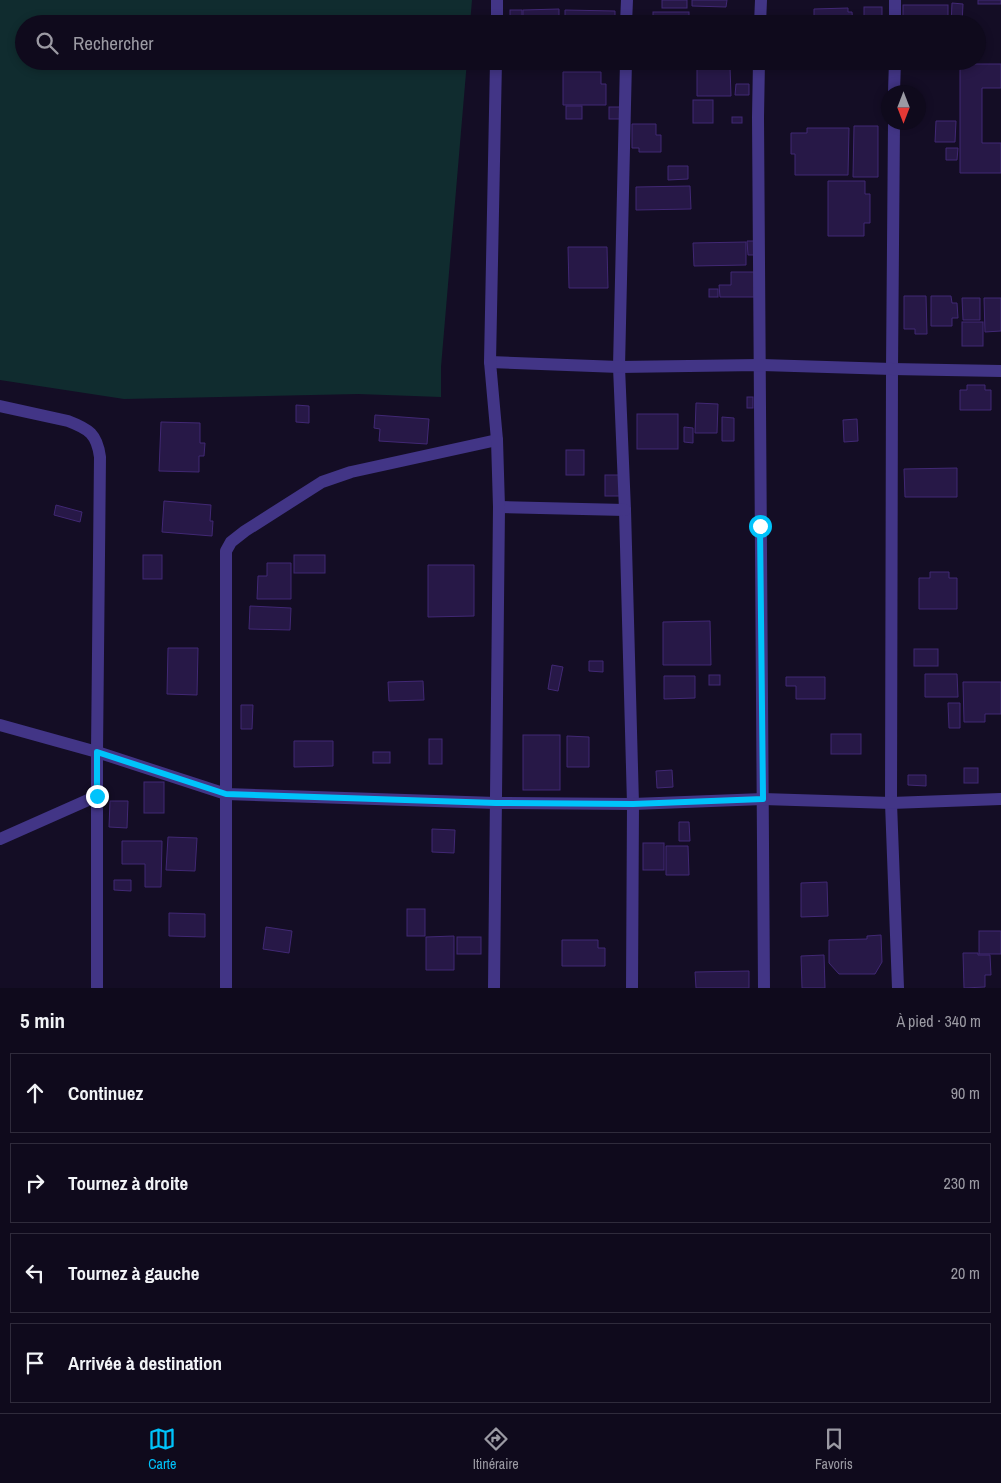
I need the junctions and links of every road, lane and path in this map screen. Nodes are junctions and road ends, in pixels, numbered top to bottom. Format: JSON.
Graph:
{"nodes":[{"id":1,"x":497,"y":0,"type":"edge"},
{"id":2,"x":627,"y":0,"type":"edge"},
{"id":3,"x":761,"y":0,"type":"edge"},
{"id":4,"x":895,"y":0,"type":"edge"},
{"id":5,"x":497,"y":15,"type":"edge"},
{"id":6,"x":626,"y":15,"type":"edge"},
{"id":7,"x":760,"y":15,"type":"edge"},
{"id":8,"x":895,"y":15,"type":"edge"},
{"id":9,"x":496,"y":70,"type":"edge"},
{"id":10,"x":626,"y":70,"type":"edge"},
{"id":11,"x":759,"y":70,"type":"edge"},
{"id":12,"x":895,"y":70,"type":"edge"},
{"id":13,"x":894,"y":85,"type":"edge"},
{"id":14,"x":894,"y":130,"type":"edge"},
{"id":15,"x":490,"y":362,"type":"junction"},
{"id":16,"x":760,"y":364,"type":"junction"},
{"id":17,"x":619,"y":367,"type":"junction"},
{"id":18,"x":892,"y":369,"type":"junction"},
{"id":19,"x":1001,"y":371,"type":"edge"},
{"id":20,"x":0,"y":406,"type":"edge"},
{"id":21,"x":497,"y":440,"type":"junction"},
{"id":22,"x":498,"y":507,"type":"junction"},
{"id":23,"x":626,"y":510,"type":"junction"},
{"id":24,"x":0,"y":725,"type":"edge"},
{"id":25,"x":97,"y":752,"type":"junction"},
{"id":26,"x":226,"y":794,"type":"junction"},
{"id":27,"x":97,"y":796,"type":"junction"},
{"id":28,"x":763,"y":799,"type":"junction"},
{"id":29,"x":1001,"y":799,"type":"edge"},
{"id":30,"x":496,"y":803,"type":"junction"},
{"id":31,"x":891,"y":803,"type":"junction"},
{"id":32,"x":633,"y":804,"type":"junction"},
{"id":33,"x":0,"y":839,"type":"edge"},
{"id":34,"x":97,"y":988,"type":"edge"},
{"id":35,"x":226,"y":988,"type":"edge"},
{"id":36,"x":494,"y":988,"type":"edge"},
{"id":37,"x":632,"y":988,"type":"edge"},
{"id":38,"x":764,"y":988,"type":"edge"},
{"id":39,"x":898,"y":988,"type":"edge"}],
"edges":[{"from":1,"to":5,"type":"street"},
{"from":2,"to":6,"type":"street"},
{"from":3,"to":7,"type":"street"},
{"from":4,"to":8,"type":"street"},
{"from":9,"to":15,"type":"street"},
{"from":10,"to":17,"type":"street"},
{"from":11,"to":16,"type":"street"},
{"from":12,"to":13,"type":"street"},
{"from":14,"to":18,"type":"street"},
{"from":15,"to":17,"type":"street"},
{"from":15,"to":21,"type":"street"},
{"from":16,"to":17,"type":"street"},
{"from":16,"to":18,"type":"street"},
{"from":16,"to":28,"type":"street"},
{"from":17,"to":23,"type":"street"},
{"from":18,"to":19,"type":"street"},
{"from":18,"to":31,"type":"street"},
{"from":20,"to":25,"type":"street"},
{"from":21,"to":22,"type":"street"},
{"from":21,"to":26,"type":"street"},
{"from":22,"to":23,"type":"street"},
{"from":22,"to":30,"type":"street"},
{"from":23,"to":32,"type":"street"},
{"from":24,"to":25,"type":"street"},
{"from":25,"to":26,"type":"street"},
{"from":25,"to":27,"type":"street"},
{"from":26,"to":30,"type":"street"},
{"from":26,"to":35,"type":"street"},
{"from":27,"to":33,"type":"street"},
{"from":27,"to":34,"type":"street"},
{"from":28,"to":31,"type":"street"},
{"from":28,"to":32,"type":"street"},
{"from":28,"to":38,"type":"street"},
{"from":29,"to":31,"type":"street"},
{"from":30,"to":32,"type":"street"},
{"from":30,"to":36,"type":"street"},
{"from":31,"to":39,"type":"street"},
{"from":32,"to":37,"type":"street"}]}
